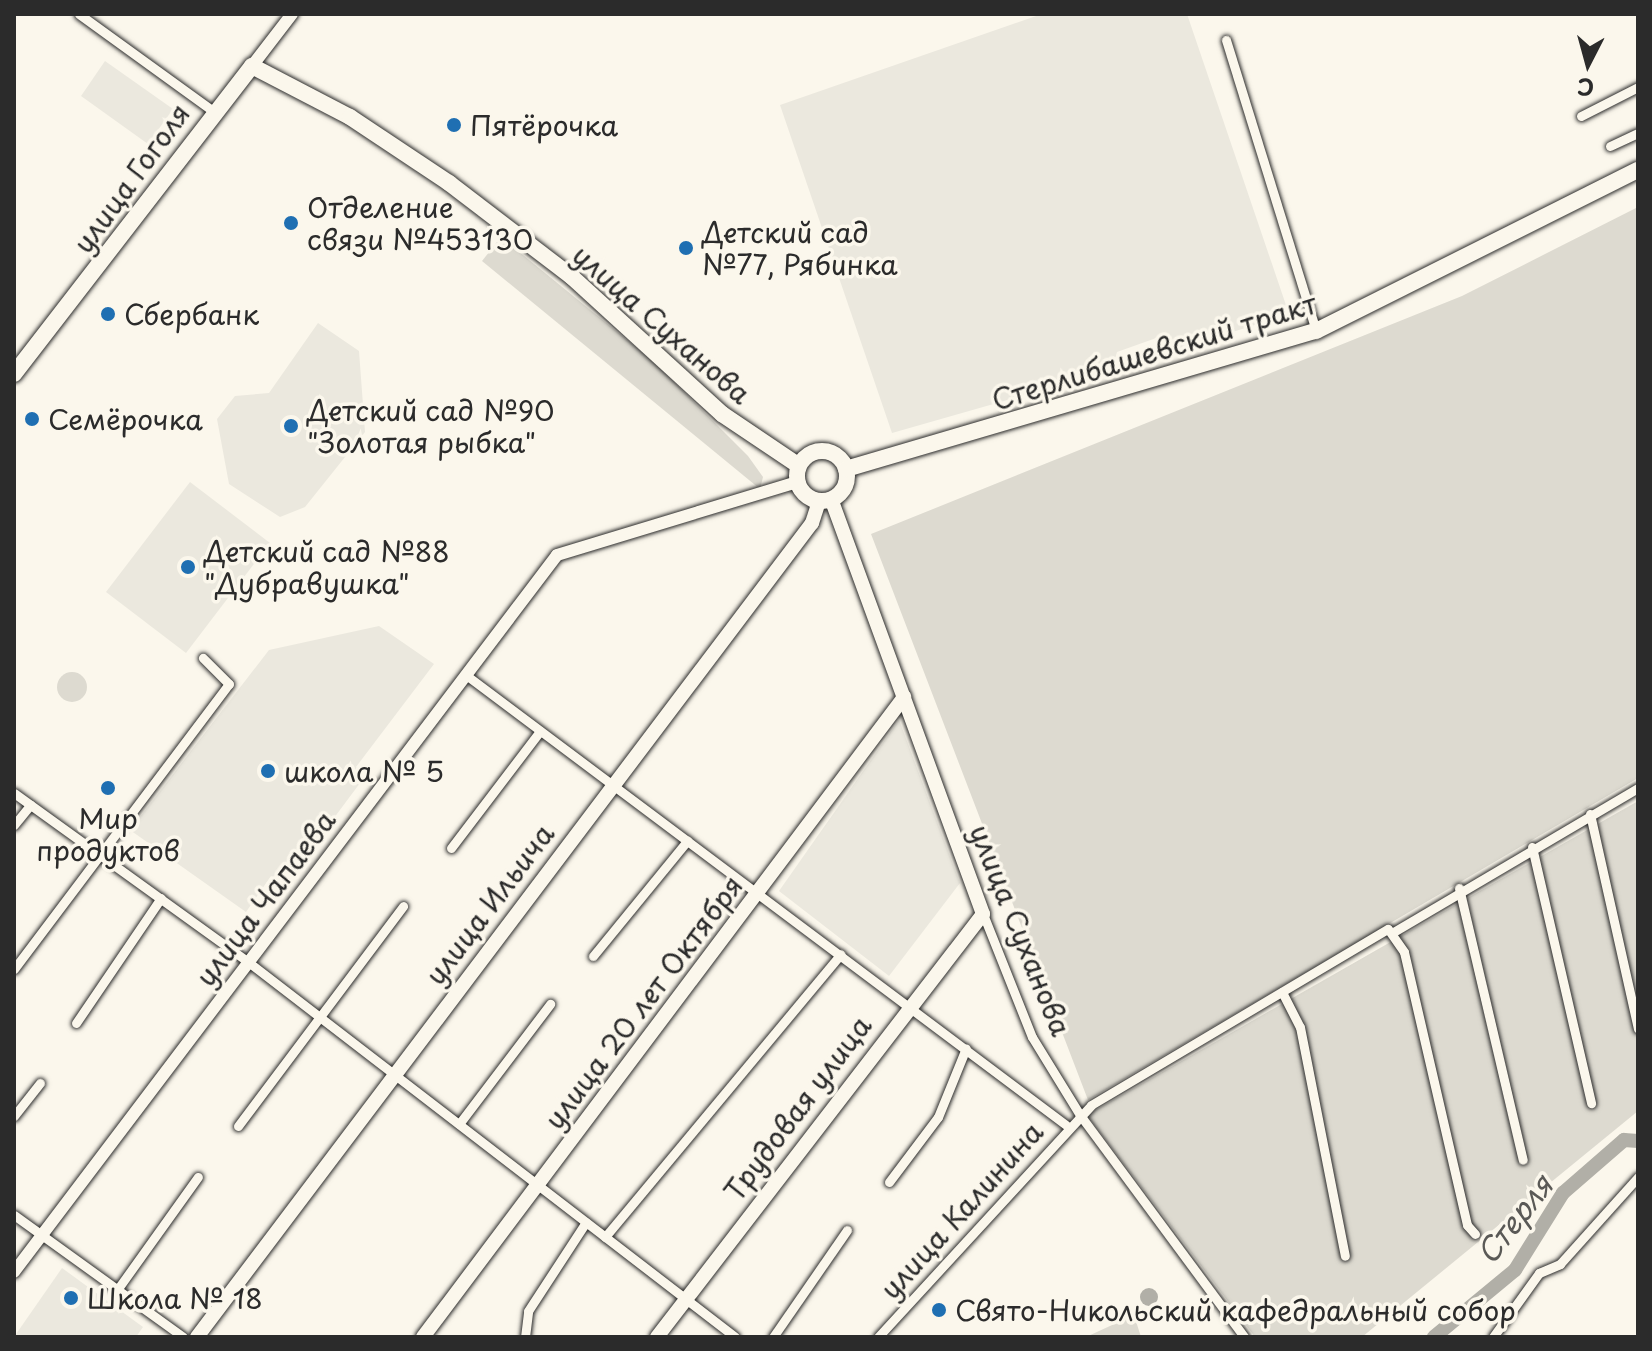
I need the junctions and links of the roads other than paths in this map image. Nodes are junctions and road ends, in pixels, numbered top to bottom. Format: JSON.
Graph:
{"nodes":[{"id":1,"x":79,"y":14,"type":"edge"},
{"id":2,"x":292,"y":14,"type":"edge"},
{"id":3,"x":1226,"y":40,"type":"dead end"},
{"id":4,"x":252,"y":66,"type":"junction"},
{"id":5,"x":1638,"y":87,"type":"edge"},
{"id":6,"x":213,"y":111,"type":"junction"},
{"id":7,"x":1581,"y":116,"type":"dead end"},
{"id":8,"x":1638,"y":133,"type":"edge"},
{"id":9,"x":1610,"y":146,"type":"dead end"},
{"id":10,"x":1638,"y":170,"type":"edge"},
{"id":11,"x":1316,"y":331,"type":"junction"},
{"id":12,"x":14,"y":374,"type":"edge"},
{"id":13,"x":846,"y":469,"type":"junction"},
{"id":14,"x":798,"y":474,"type":"junction"},
{"id":15,"x":825,"y":500,"type":"junction"},
{"id":16,"x":203,"y":658,"type":"dead end"},
{"id":17,"x":466,"y":675,"type":"junction"},
{"id":18,"x":904,"y":697,"type":"junction"},
{"id":19,"x":540,"y":731,"type":"junction"},
{"id":20,"x":610,"y":784,"type":"junction"},
{"id":21,"x":1638,"y":788,"type":"edge"},
{"id":22,"x":14,"y":793,"type":"edge"},
{"id":23,"x":30,"y":805,"type":"junction"},
{"id":24,"x":1590,"y":814,"type":"junction"},
{"id":25,"x":14,"y":825,"type":"edge"},
{"id":26,"x":687,"y":841,"type":"junction"},
{"id":27,"x":1532,"y":847,"type":"junction"},
{"id":28,"x":451,"y":848,"type":"dead end"},
{"id":29,"x":101,"y":855,"type":"junction"},
{"id":30,"x":1459,"y":888,"type":"junction"},
{"id":31,"x":759,"y":894,"type":"junction"},
{"id":32,"x":161,"y":898,"type":"junction"},
{"id":33,"x":403,"y":906,"type":"dead end"},
{"id":34,"x":983,"y":914,"type":"junction"},
{"id":35,"x":1395,"y":931,"type":"junction"},
{"id":36,"x":841,"y":954,"type":"junction"},
{"id":37,"x":593,"y":956,"type":"dead end"},
{"id":38,"x":247,"y":961,"type":"junction"},
{"id":39,"x":14,"y":969,"type":"edge"},
{"id":40,"x":1282,"y":992,"type":"junction"},
{"id":41,"x":550,"y":1004,"type":"dead end"},
{"id":42,"x":908,"y":1004,"type":"junction"},
{"id":43,"x":320,"y":1017,"type":"junction"},
{"id":44,"x":76,"y":1023,"type":"dead end"},
{"id":45,"x":1638,"y":1029,"type":"edge"},
{"id":46,"x":966,"y":1048,"type":"junction"},
{"id":47,"x":395,"y":1074,"type":"junction"},
{"id":48,"x":40,"y":1083,"type":"dead end"},
{"id":49,"x":1591,"y":1103,"type":"dead end"},
{"id":50,"x":1080,"y":1115,"type":"junction"},
{"id":51,"x":14,"y":1116,"type":"edge"},
{"id":52,"x":459,"y":1124,"type":"junction"},
{"id":53,"x":1066,"y":1125,"type":"junction"},
{"id":54,"x":238,"y":1126,"type":"dead end"},
{"id":55,"x":1523,"y":1160,"type":"dead end"},
{"id":56,"x":198,"y":1177,"type":"dead end"},
{"id":57,"x":1638,"y":1177,"type":"edge"},
{"id":58,"x":889,"y":1182,"type":"dead end"},
{"id":59,"x":537,"y":1184,"type":"junction"},
{"id":60,"x":14,"y":1215,"type":"edge"},
{"id":61,"x":586,"y":1222,"type":"junction"},
{"id":62,"x":847,"y":1230,"type":"dead end"},
{"id":63,"x":1475,"y":1234,"type":"dead end"},
{"id":64,"x":42,"y":1236,"type":"junction"},
{"id":65,"x":605,"y":1237,"type":"junction"},
{"id":66,"x":1345,"y":1256,"type":"dead end"},
{"id":67,"x":14,"y":1272,"type":"edge"},
{"id":68,"x":117,"y":1290,"type":"junction"},
{"id":69,"x":686,"y":1301,"type":"junction"},
{"id":70,"x":183,"y":1337,"type":"edge"},
{"id":71,"x":197,"y":1337,"type":"edge"},
{"id":72,"x":423,"y":1337,"type":"edge"},
{"id":73,"x":525,"y":1337,"type":"edge"},
{"id":74,"x":657,"y":1337,"type":"edge"},
{"id":75,"x":735,"y":1337,"type":"edge"},
{"id":76,"x":773,"y":1337,"type":"edge"},
{"id":77,"x":878,"y":1337,"type":"edge"},
{"id":78,"x":1244,"y":1337,"type":"edge"},
{"id":79,"x":1493,"y":1337,"type":"edge"}],
"edges":[{"from":1,"to":6,"type":"street"},
{"from":2,"to":4,"type":"street","name":"улица Гоголя"},
{"from":3,"to":11,"type":"street"},
{"from":4,"to":6,"type":"main road","name":"улица Гоголя"},
{"from":4,"to":14,"type":"main road","name":"улица Суханова"},
{"from":5,"to":7,"type":"street"},
{"from":6,"to":12,"type":"main road","name":"улица Гоголя"},
{"from":8,"to":9,"type":"street"},
{"from":10,"to":11,"type":"main road","name":"Стерлибашевский тракт"},
{"from":11,"to":13,"type":"main road","name":"Стерлибашевский тракт"},
{"from":13,"to":14,"type":"main road"},
{"from":13,"to":15,"type":"main road"},
{"from":14,"to":15,"type":"main road","name":"улица Суханова"},
{"from":14,"to":17,"type":"street","name":"улица Чапаева"},
{"from":15,"to":18,"type":"main road","name":"улица Суханова"},
{"from":15,"to":20,"type":"main road","name":"улица Ильича"},
{"from":16,"to":29,"type":"street"},
{"from":17,"to":19,"type":"street"},
{"from":17,"to":38,"type":"street","name":"улица Чапаева"},
{"from":18,"to":31,"type":"main road","name":"улица 20 лет Октября"},
{"from":18,"to":34,"type":"main road","name":"улица Суханова"},
{"from":19,"to":20,"type":"street"},
{"from":19,"to":28,"type":"street"},
{"from":20,"to":26,"type":"street"},
{"from":20,"to":47,"type":"main road","name":"улица Ильича"},
{"from":21,"to":24,"type":"street","name":"улица Калинина"},
{"from":22,"to":23,"type":"street"},
{"from":23,"to":25,"type":"street"},
{"from":23,"to":29,"type":"street"},
{"from":24,"to":27,"type":"street","name":"улица Калинина"},
{"from":24,"to":45,"type":"street"},
{"from":26,"to":31,"type":"street"},
{"from":26,"to":37,"type":"street"},
{"from":27,"to":30,"type":"street","name":"улица Калинина"},
{"from":27,"to":49,"type":"street"},
{"from":29,"to":32,"type":"street"},
{"from":29,"to":39,"type":"street"},
{"from":30,"to":35,"type":"street","name":"улица Калинина"},
{"from":30,"to":55,"type":"street"},
{"from":31,"to":36,"type":"street"},
{"from":31,"to":59,"type":"main road","name":"улица 20 лет Октября"},
{"from":32,"to":38,"type":"street"},
{"from":32,"to":44,"type":"street"},
{"from":33,"to":43,"type":"street"},
{"from":34,"to":42,"type":"main road","name":"Трудовая улица"},
{"from":34,"to":50,"type":"street","name":"улица Суханова"},
{"from":35,"to":40,"type":"street","name":"улица Калинина"},
{"from":35,"to":63,"type":"street"},
{"from":36,"to":42,"type":"street"},
{"from":36,"to":65,"type":"street"},
{"from":38,"to":43,"type":"street"},
{"from":38,"to":64,"type":"street","name":"улица Чапаева"},
{"from":40,"to":50,"type":"street","name":"улица Калинина"},
{"from":40,"to":66,"type":"street"},
{"from":41,"to":52,"type":"street"},
{"from":42,"to":46,"type":"street"},
{"from":42,"to":69,"type":"main road","name":"Трудовая улица"},
{"from":43,"to":47,"type":"street"},
{"from":43,"to":54,"type":"street"},
{"from":46,"to":53,"type":"street"},
{"from":46,"to":58,"type":"street"},
{"from":47,"to":52,"type":"street"},
{"from":47,"to":71,"type":"main road","name":"улица Ильича"},
{"from":48,"to":51,"type":"street"},
{"from":50,"to":53,"type":"street","name":"улица Калинина"},
{"from":50,"to":78,"type":"street","name":"улица Суханова"},
{"from":52,"to":59,"type":"street"},
{"from":53,"to":77,"type":"street","name":"улица Калинина"},
{"from":56,"to":68,"type":"street"},
{"from":57,"to":79,"type":"street"},
{"from":59,"to":61,"type":"street"},
{"from":59,"to":72,"type":"main road","name":"улица 20 лет Октября"},
{"from":60,"to":64,"type":"street"},
{"from":61,"to":65,"type":"street"},
{"from":61,"to":73,"type":"street"},
{"from":62,"to":76,"type":"street"},
{"from":64,"to":67,"type":"street","name":"улица Чапаева"},
{"from":64,"to":68,"type":"street"},
{"from":65,"to":69,"type":"street"},
{"from":68,"to":70,"type":"street"},
{"from":69,"to":74,"type":"main road","name":"Трудовая улица"},
{"from":69,"to":75,"type":"street"}]}
